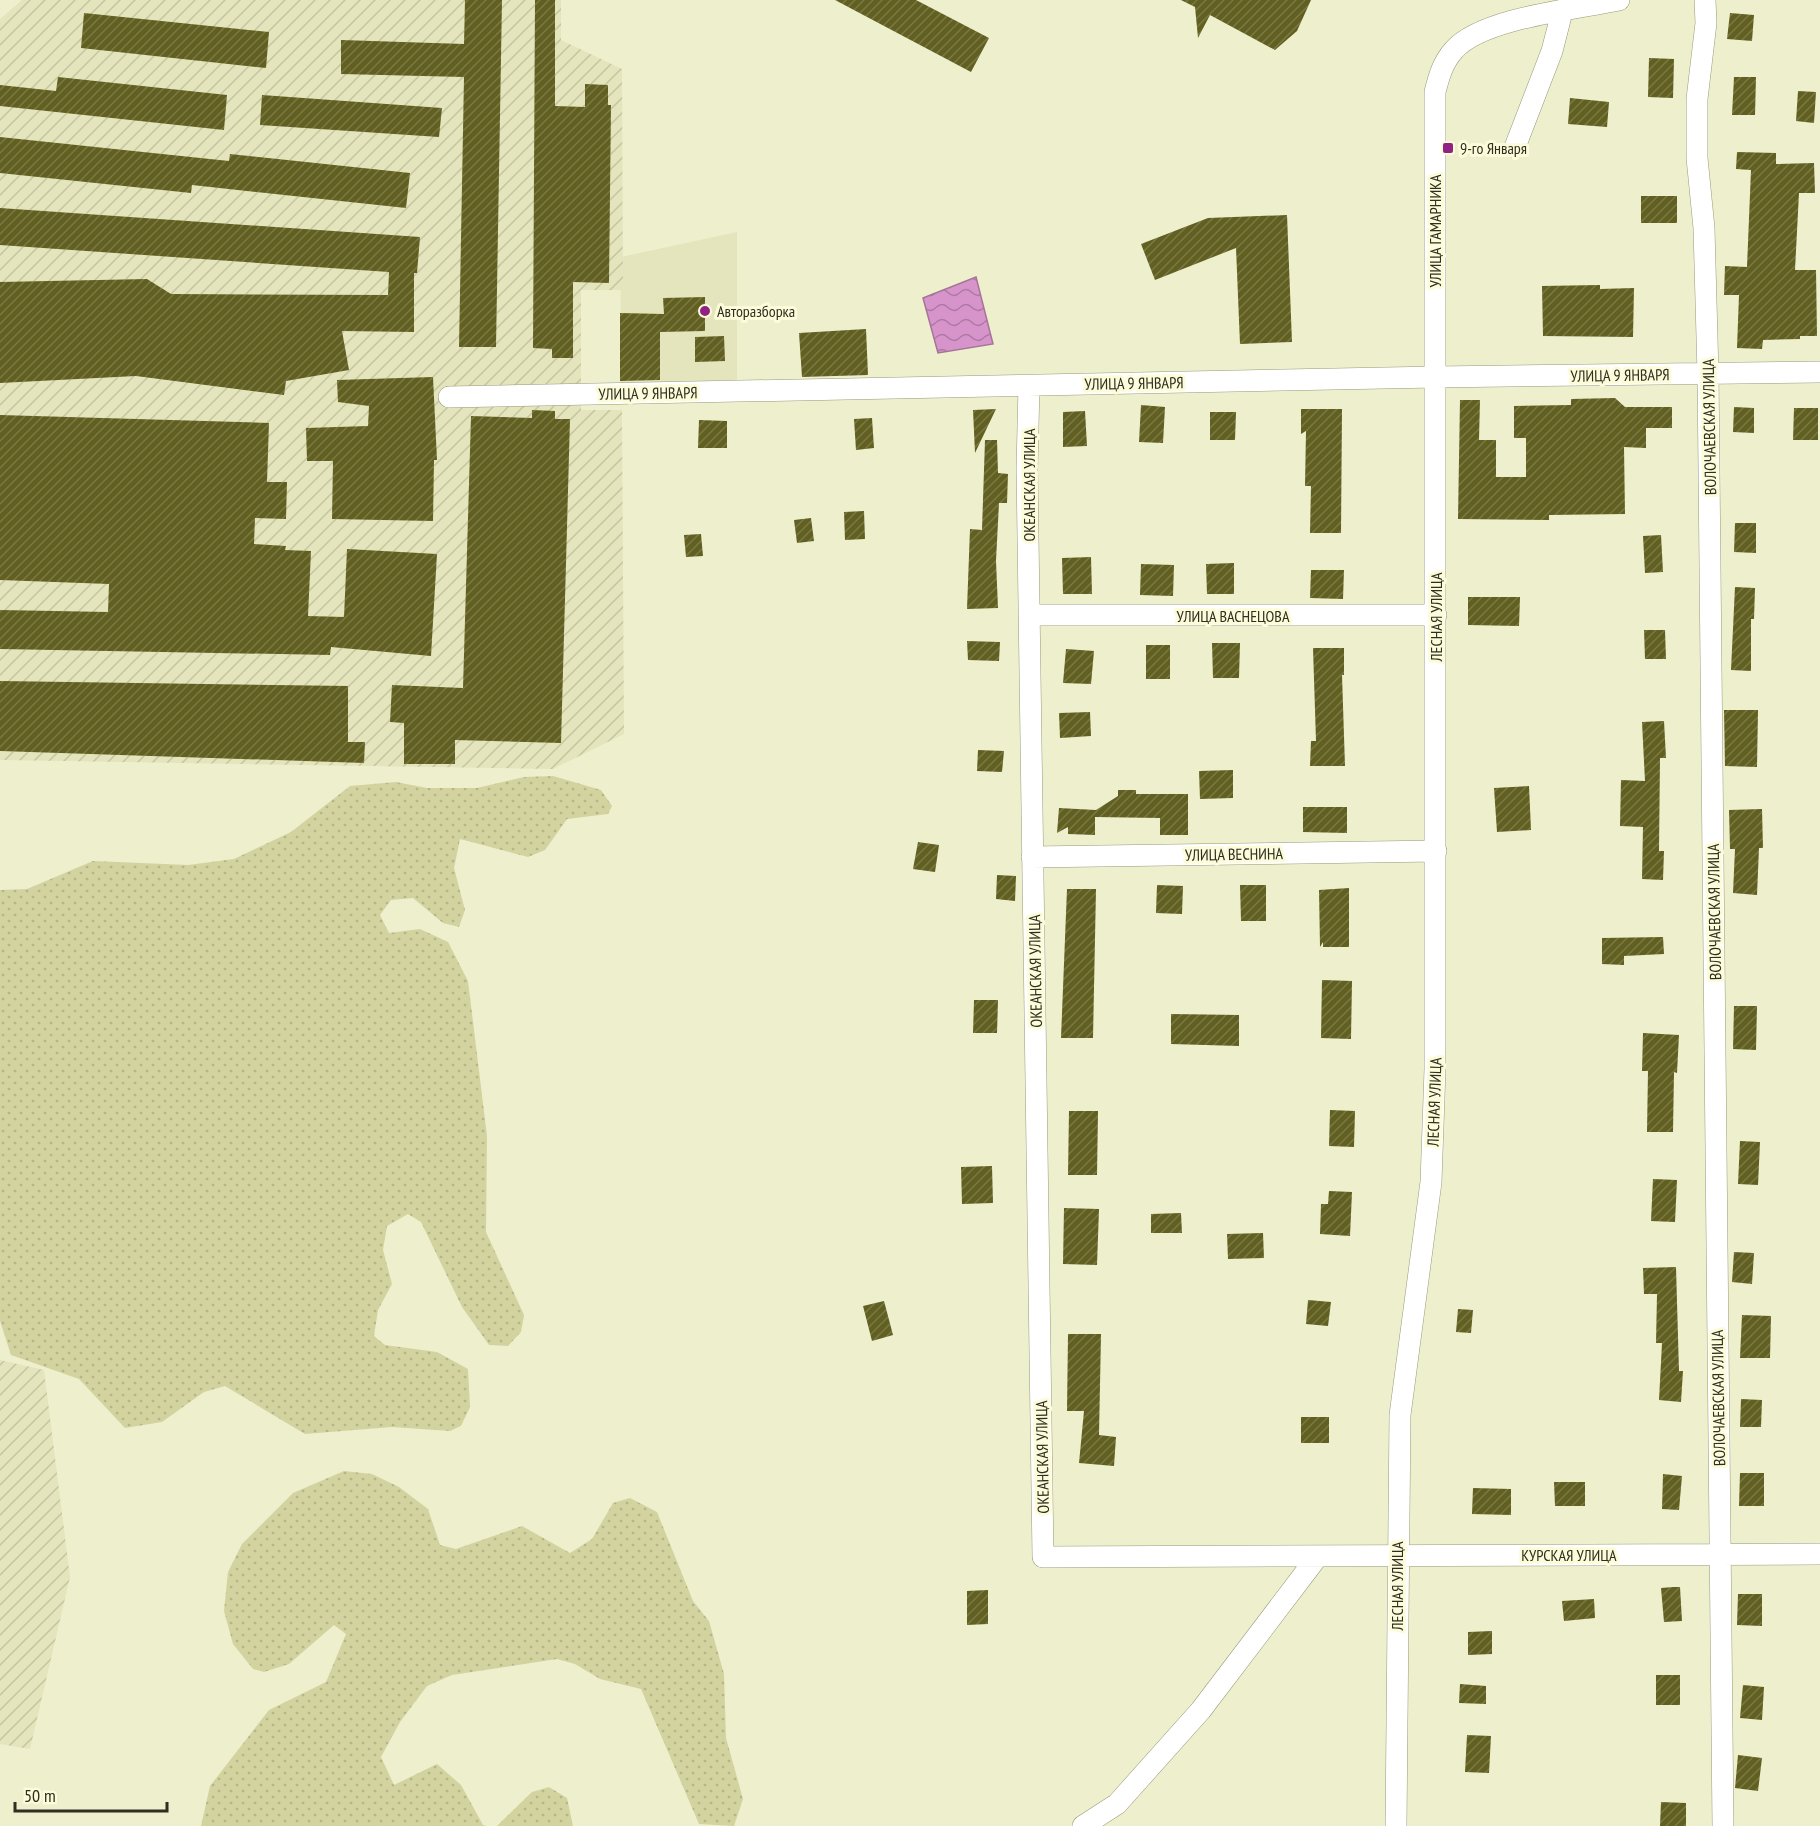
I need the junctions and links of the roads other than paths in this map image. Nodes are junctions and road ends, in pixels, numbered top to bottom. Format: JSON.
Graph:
{"nodes":[{"id":1,"x":1619,"y":0,"type":"edge"},
{"id":2,"x":1705,"y":0,"type":"edge"},
{"id":3,"x":1562,"y":12,"type":"junction"},
{"id":4,"x":1515,"y":147,"type":"dead end"},
{"id":5,"x":1820,"y":372,"type":"edge"},
{"id":6,"x":1708,"y":374,"type":"junction"},
{"id":7,"x":1436,"y":377,"type":"junction"},
{"id":8,"x":1029,"y":385,"type":"junction"},
{"id":9,"x":449,"y":397,"type":"dead end"},
{"id":10,"x":1030,"y":615,"type":"junction"},
{"id":11,"x":1436,"y":615,"type":"junction"},
{"id":12,"x":1436,"y":851,"type":"junction"},
{"id":13,"x":1032,"y":857,"type":"junction"},
{"id":14,"x":1720,"y":1554,"type":"junction"},
{"id":15,"x":1820,"y":1554,"type":"edge"},
{"id":16,"x":1396,"y":1555,"type":"junction"},
{"id":17,"x":1318,"y":1556,"type":"junction"},
{"id":18,"x":1043,"y":1557,"type":"joint"},
{"id":19,"x":1083,"y":1826,"type":"edge"},
{"id":20,"x":1396,"y":1826,"type":"edge"},
{"id":21,"x":1723,"y":1826,"type":"edge"}],
"edges":[{"from":1,"to":3,"type":"street","name":"УЛИЦА ГАМАРНИКА"},
{"from":2,"to":6,"type":"street","name":"ВОЛОЧАЕВСКАЯ УЛИЦА"},
{"from":3,"to":4,"type":"street"},
{"from":3,"to":7,"type":"street","name":"УЛИЦА ГАМАРНИКА"},
{"from":5,"to":6,"type":"street","name":"УЛИЦА 9 ЯНВАРЯ"},
{"from":6,"to":7,"type":"street","name":"УЛИЦА 9 ЯНВАРЯ"},
{"from":6,"to":14,"type":"street","name":"ВОЛОЧАЕВСКАЯ УЛИЦА"},
{"from":7,"to":8,"type":"street","name":"УЛИЦА 9 ЯНВАРЯ"},
{"from":7,"to":11,"type":"street","name":"ЛЕСНАЯ УЛИЦА"},
{"from":8,"to":9,"type":"street","name":"УЛИЦА 9 ЯНВАРЯ"},
{"from":8,"to":10,"type":"street","name":"ОКЕАНСКАЯ УЛИЦА"},
{"from":10,"to":11,"type":"street","name":"УЛИЦА ВАСНЕЦОВА"},
{"from":10,"to":13,"type":"street","name":"ОКЕАНСКАЯ УЛИЦА"},
{"from":11,"to":12,"type":"street","name":"ЛЕСНАЯ УЛИЦА"},
{"from":12,"to":13,"type":"street","name":"УЛИЦА ВЕСНИНА"},
{"from":12,"to":16,"type":"street","name":"ЛЕСНАЯ УЛИЦА"},
{"from":13,"to":18,"type":"street","name":"ОКЕАНСКАЯ УЛИЦА"},
{"from":14,"to":15,"type":"street","name":"КУРСКАЯ УЛИЦА"},
{"from":14,"to":16,"type":"street","name":"КУРСКАЯ УЛИЦА"},
{"from":14,"to":21,"type":"street","name":"ВОЛОЧАЕВСКАЯ УЛИЦА"},
{"from":16,"to":17,"type":"street","name":"КУРСКАЯ УЛИЦА"},
{"from":16,"to":20,"type":"street","name":"ЛЕСНАЯ УЛИЦА"},
{"from":17,"to":18,"type":"street","name":"КУРСКАЯ УЛИЦА"},
{"from":17,"to":19,"type":"street"}]}
